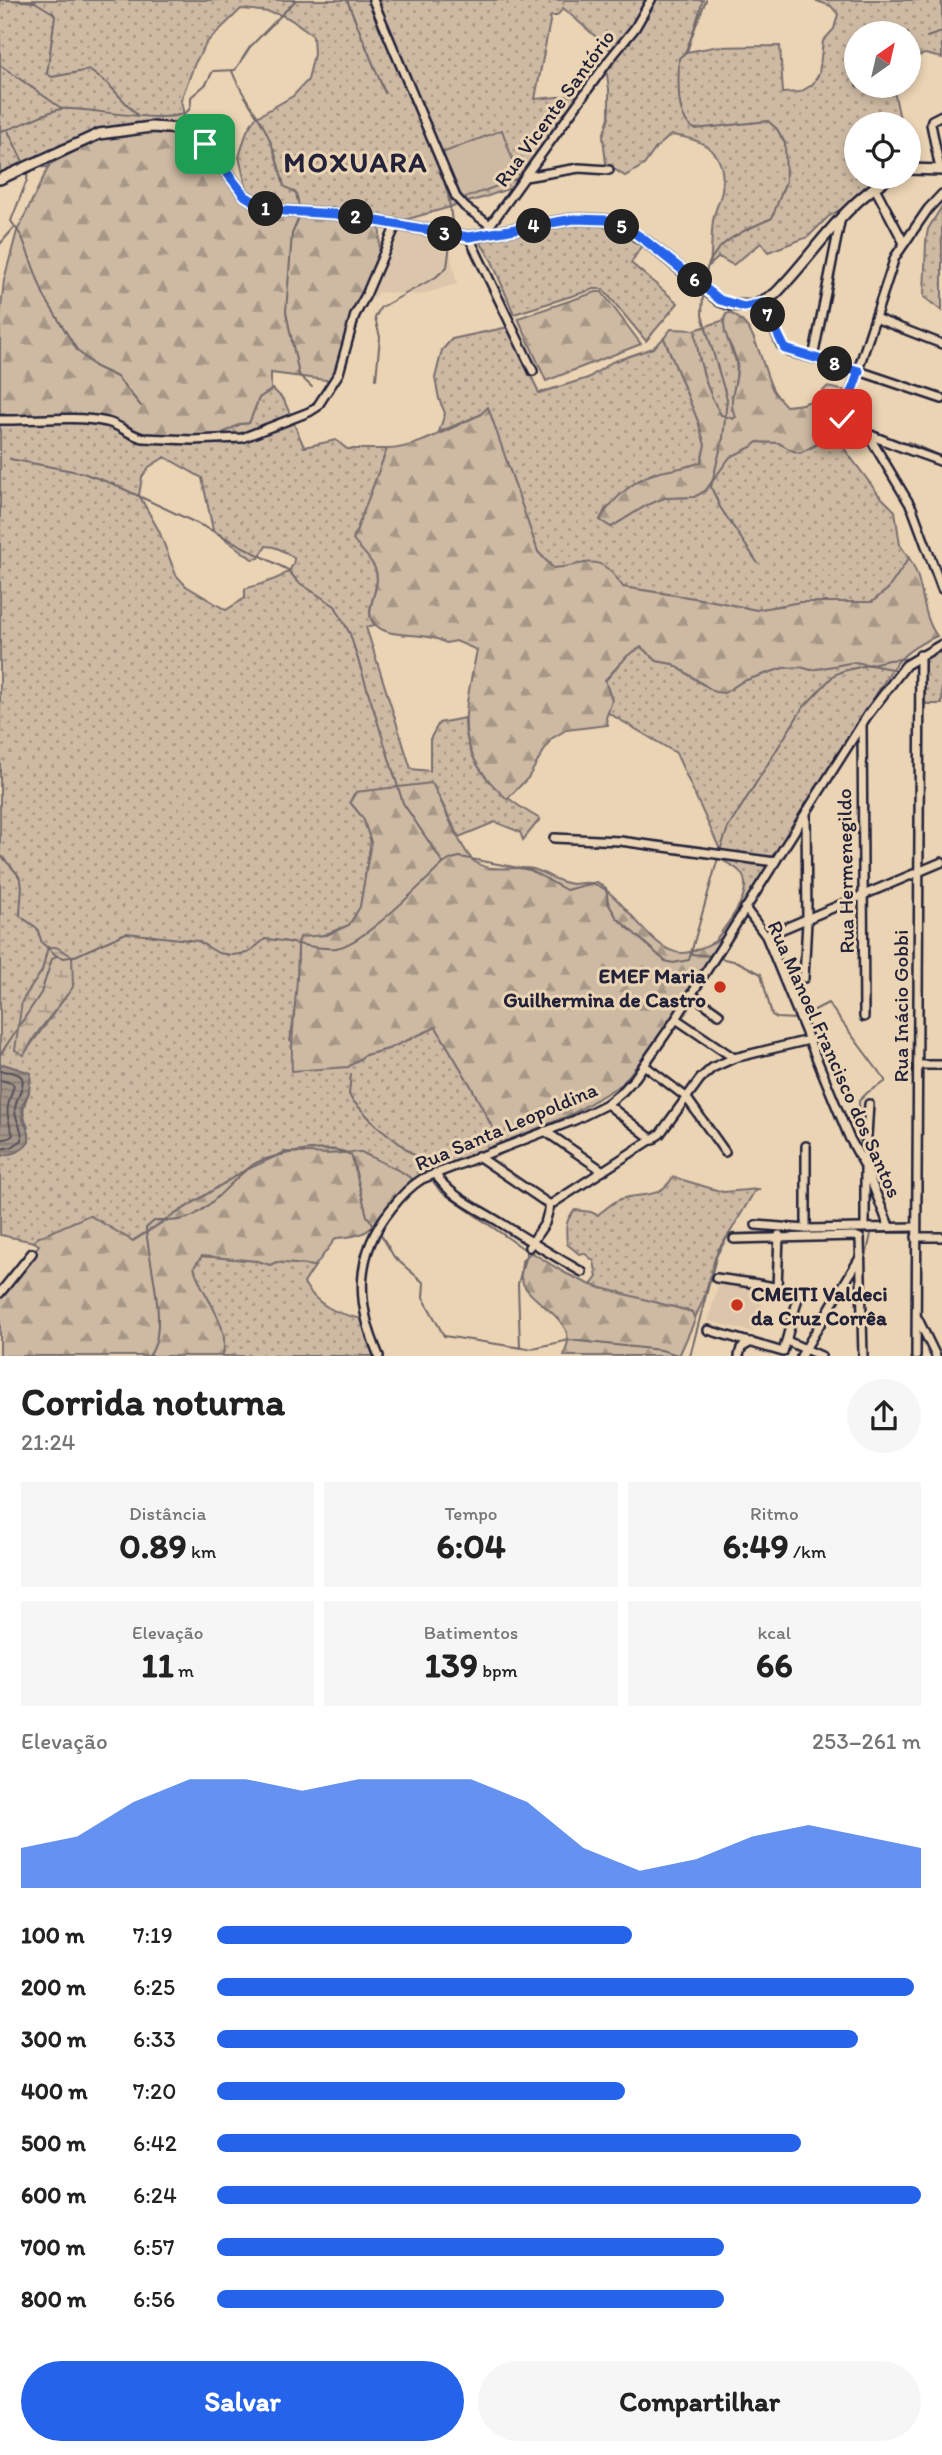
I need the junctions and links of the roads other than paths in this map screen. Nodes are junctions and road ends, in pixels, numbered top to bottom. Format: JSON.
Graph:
{"nodes":[{"id":1,"x":373,"y":0,"type":"edge"},
{"id":2,"x":652,"y":0,"type":"edge"},
{"id":3,"x":942,"y":115,"type":"edge"},
{"id":4,"x":921,"y":169,"type":"edge"},
{"id":5,"x":941,"y":169,"type":"edge"},
{"id":6,"x":609,"y":170,"type":"dead end"},
{"id":7,"x":525,"y":177,"type":"junction"},
{"id":8,"x":0,"y":179,"type":"edge"},
{"id":9,"x":871,"y":189,"type":"edge"},
{"id":10,"x":876,"y":189,"type":"edge"},
{"id":11,"x":942,"y":194,"type":"edge"},
{"id":12,"x":841,"y":216,"type":"junction"},
{"id":13,"x":396,"y":225,"type":"junction"},
{"id":14,"x":490,"y":225,"type":"junction"},
{"id":15,"x":483,"y":235,"type":"junction"},
{"id":16,"x":469,"y":237,"type":"junction"},
{"id":17,"x":904,"y":243,"type":"junction"},
{"id":18,"x":763,"y":303,"type":"junction"},
{"id":19,"x":875,"y":318,"type":"junction"},
{"id":20,"x":942,"y":344,"type":"edge"},
{"id":21,"x":813,"y":358,"type":"junction"},
{"id":22,"x":859,"y":371,"type":"junction"},
{"id":23,"x":533,"y":372,"type":"dead end"},
{"id":24,"x":942,"y":399,"type":"edge"},
{"id":25,"x":0,"y":420,"type":"edge"},
{"id":26,"x":866,"y":433,"type":"junction"},
{"id":27,"x":942,"y":462,"type":"edge"},
{"id":28,"x":942,"y":589,"type":"edge"},
{"id":29,"x":942,"y":644,"type":"edge"},
{"id":30,"x":920,"y":655,"type":"junction"},
{"id":31,"x":862,"y":724,"type":"junction"},
{"id":32,"x":806,"y":813,"type":"junction"},
{"id":33,"x":554,"y":838,"type":"dead end"},
{"id":34,"x":775,"y":862,"type":"junction"},
{"id":35,"x":942,"y":862,"type":"edge"},
{"id":36,"x":917,"y":873,"type":"junction"},
{"id":37,"x":861,"y":897,"type":"junction"},
{"id":38,"x":745,"y":908,"type":"junction"},
{"id":39,"x":807,"y":920,"type":"junction"},
{"id":40,"x":766,"y":936,"type":"junction"},
{"id":41,"x":804,"y":978,"type":"dead end"},
{"id":42,"x":691,"y":994,"type":"junction"},
{"id":43,"x":719,"y":1014,"type":"dead end"},
{"id":44,"x":864,"y":1017,"type":"dead end"},
{"id":45,"x":676,"y":1019,"type":"junction"},
{"id":46,"x":809,"y":1040,"type":"junction"},
{"id":47,"x":734,"y":1058,"type":"junction"},
{"id":48,"x":644,"y":1065,"type":"junction"},
{"id":49,"x":918,"y":1065,"type":"junction"},
{"id":50,"x":942,"y":1065,"type":"edge"},
{"id":51,"x":686,"y":1097,"type":"junction"},
{"id":52,"x":607,"y":1104,"type":"junction"},
{"id":53,"x":869,"y":1104,"type":"dead end"},
{"id":54,"x":545,"y":1131,"type":"junction"},
{"id":55,"x":653,"y":1140,"type":"junction"},
{"id":56,"x":806,"y":1146,"type":"dead end"},
{"id":57,"x":725,"y":1152,"type":"dead end"},
{"id":58,"x":478,"y":1156,"type":"junction"},
{"id":59,"x":864,"y":1164,"type":"junction"},
{"id":60,"x":604,"y":1171,"type":"junction"},
{"id":61,"x":435,"y":1173,"type":"junction"},
{"id":62,"x":550,"y":1205,"type":"junction"},
{"id":63,"x":755,"y":1225,"type":"dead end"},
{"id":64,"x":889,"y":1226,"type":"junction"},
{"id":65,"x":862,"y":1227,"type":"junction"},
{"id":66,"x":916,"y":1227,"type":"junction"},
{"id":67,"x":807,"y":1229,"type":"junction"},
{"id":68,"x":779,"y":1233,"type":"junction"},
{"id":69,"x":916,"y":1237,"type":"junction"},
{"id":70,"x":942,"y":1237,"type":"edge"},
{"id":71,"x":734,"y":1239,"type":"dead end"},
{"id":72,"x":530,"y":1245,"type":"junction"},
{"id":73,"x":32,"y":1253,"type":"dead end"},
{"id":74,"x":862,"y":1256,"type":"junction"},
{"id":75,"x":582,"y":1272,"type":"dead end"},
{"id":76,"x":716,"y":1278,"type":"dead end"},
{"id":77,"x":776,"y":1288,"type":"junction"},
{"id":78,"x":0,"y":1293,"type":"edge"},
{"id":79,"x":918,"y":1318,"type":"junction"},
{"id":80,"x":708,"y":1330,"type":"dead end"},
{"id":81,"x":788,"y":1341,"type":"junction"},
{"id":82,"x":752,"y":1342,"type":"junction"},
{"id":83,"x":803,"y":1353,"type":"edge"},
{"id":84,"x":379,"y":1356,"type":"edge"},
{"id":85,"x":739,"y":1356,"type":"edge"},
{"id":86,"x":821,"y":1356,"type":"edge"},
{"id":87,"x":863,"y":1356,"type":"edge"},
{"id":88,"x":916,"y":1356,"type":"edge"},
{"id":89,"x":936,"y":1356,"type":"edge"}],
"edges":[{"from":1,"to":14,"type":"street"},
{"from":2,"to":7,"type":"street","name":"Rua Vicente Santório"},
{"from":3,"to":5,"type":"street"},
{"from":4,"to":5,"type":"street"},
{"from":6,"to":7,"type":"street"},
{"from":7,"to":14,"type":"street","name":"Rua Vicente Santório"},
{"from":8,"to":13,"type":"street"},
{"from":9,"to":12,"type":"street"},
{"from":10,"to":17,"type":"street"},
{"from":11,"to":17,"type":"street"},
{"from":12,"to":18,"type":"street"},
{"from":12,"to":21,"type":"street"},
{"from":13,"to":16,"type":"street"},
{"from":13,"to":25,"type":"street"},
{"from":14,"to":15,"type":"street","name":"Rua Vicente Santório"},
{"from":15,"to":16,"type":"street"},
{"from":15,"to":18,"type":"street"},
{"from":16,"to":23,"type":"street"},
{"from":17,"to":19,"type":"street"},
{"from":18,"to":21,"type":"street"},
{"from":19,"to":20,"type":"street"},
{"from":19,"to":22,"type":"street"},
{"from":21,"to":22,"type":"street"},
{"from":22,"to":24,"type":"street"},
{"from":22,"to":26,"type":"street"},
{"from":26,"to":27,"type":"street"},
{"from":26,"to":28,"type":"street"},
{"from":29,"to":30,"type":"street","name":"Rua Santa Leopoldina"},
{"from":30,"to":31,"type":"street","name":"Rua Santa Leopoldina"},
{"from":30,"to":36,"type":"street","name":"Rua Inácio Gobbi"},
{"from":31,"to":32,"type":"street","name":"Rua Santa Leopoldina"},
{"from":31,"to":37,"type":"street","name":"Rua Hermenegildo"},
{"from":32,"to":34,"type":"street","name":"Rua Santa Leopoldina"},
{"from":32,"to":39,"type":"street","name":"Rua Manoel Francisco dos Santos"},
{"from":33,"to":34,"type":"street"},
{"from":34,"to":38,"type":"street","name":"Rua Santa Leopoldina"},
{"from":35,"to":36,"type":"street"},
{"from":36,"to":37,"type":"street"},
{"from":36,"to":49,"type":"street","name":"Rua Inácio Gobbi"},
{"from":37,"to":39,"type":"street"},
{"from":37,"to":44,"type":"street","name":"Rua Hermenegildo"},
{"from":38,"to":40,"type":"street","name":"Rua Manoel Francisco dos Santos"},
{"from":38,"to":42,"type":"street","name":"Rua Santa Leopoldina"},
{"from":39,"to":40,"type":"street"},
{"from":39,"to":41,"type":"street","name":"Rua Manoel Francisco dos Santos"},
{"from":40,"to":46,"type":"street","name":"Rua Manoel Francisco dos Santos"},
{"from":42,"to":43,"type":"street"},
{"from":42,"to":45,"type":"street","name":"Rua Santa Leopoldina"},
{"from":45,"to":47,"type":"street"},
{"from":45,"to":48,"type":"street","name":"Rua Santa Leopoldina"},
{"from":46,"to":47,"type":"street"},
{"from":46,"to":59,"type":"street","name":"Rua Manoel Francisco dos Santos"},
{"from":47,"to":51,"type":"street"},
{"from":48,"to":51,"type":"street"},
{"from":48,"to":52,"type":"street","name":"Rua Santa Leopoldina"},
{"from":49,"to":50,"type":"street"},
{"from":49,"to":66,"type":"street","name":"Rua Inácio Gobbi"},
{"from":51,"to":55,"type":"street"},
{"from":51,"to":57,"type":"street"},
{"from":52,"to":54,"type":"street","name":"Rua Santa Leopoldina"},
{"from":52,"to":55,"type":"street"},
{"from":53,"to":59,"type":"street"},
{"from":54,"to":58,"type":"street","name":"Rua Santa Leopoldina"},
{"from":54,"to":60,"type":"street"},
{"from":55,"to":60,"type":"street"},
{"from":56,"to":67,"type":"street"},
{"from":58,"to":61,"type":"street","name":"Rua Santa Leopoldina"},
{"from":58,"to":62,"type":"street"},
{"from":59,"to":64,"type":"street","name":"Rua Manoel Francisco dos Santos"},
{"from":59,"to":65,"type":"street"},
{"from":60,"to":62,"type":"street"},
{"from":61,"to":72,"type":"street"},
{"from":61,"to":84,"type":"street","name":"Rua Santa Leopoldina"},
{"from":62,"to":72,"type":"street"},
{"from":63,"to":68,"type":"street"},
{"from":64,"to":65,"type":"street"},
{"from":64,"to":66,"type":"street"},
{"from":65,"to":67,"type":"street"},
{"from":66,"to":69,"type":"street","name":"Rua Inácio Gobbi"},
{"from":67,"to":68,"type":"street"},
{"from":68,"to":71,"type":"street"},
{"from":68,"to":74,"type":"street"},
{"from":68,"to":77,"type":"street"},
{"from":69,"to":70,"type":"street"},
{"from":69,"to":79,"type":"street","name":"Rua Inácio Gobbi"},
{"from":72,"to":75,"type":"street"},
{"from":73,"to":78,"type":"street"},
{"from":74,"to":83,"type":"street"},
{"from":74,"to":87,"type":"street"},
{"from":76,"to":77,"type":"street"},
{"from":77,"to":81,"type":"street"},
{"from":79,"to":88,"type":"street","name":"Rua Inácio Gobbi"},
{"from":79,"to":89,"type":"street"},
{"from":80,"to":82,"type":"street"},
{"from":81,"to":82,"type":"street"},
{"from":81,"to":83,"type":"street"},
{"from":82,"to":85,"type":"street"},
{"from":83,"to":86,"type":"street"}]}
